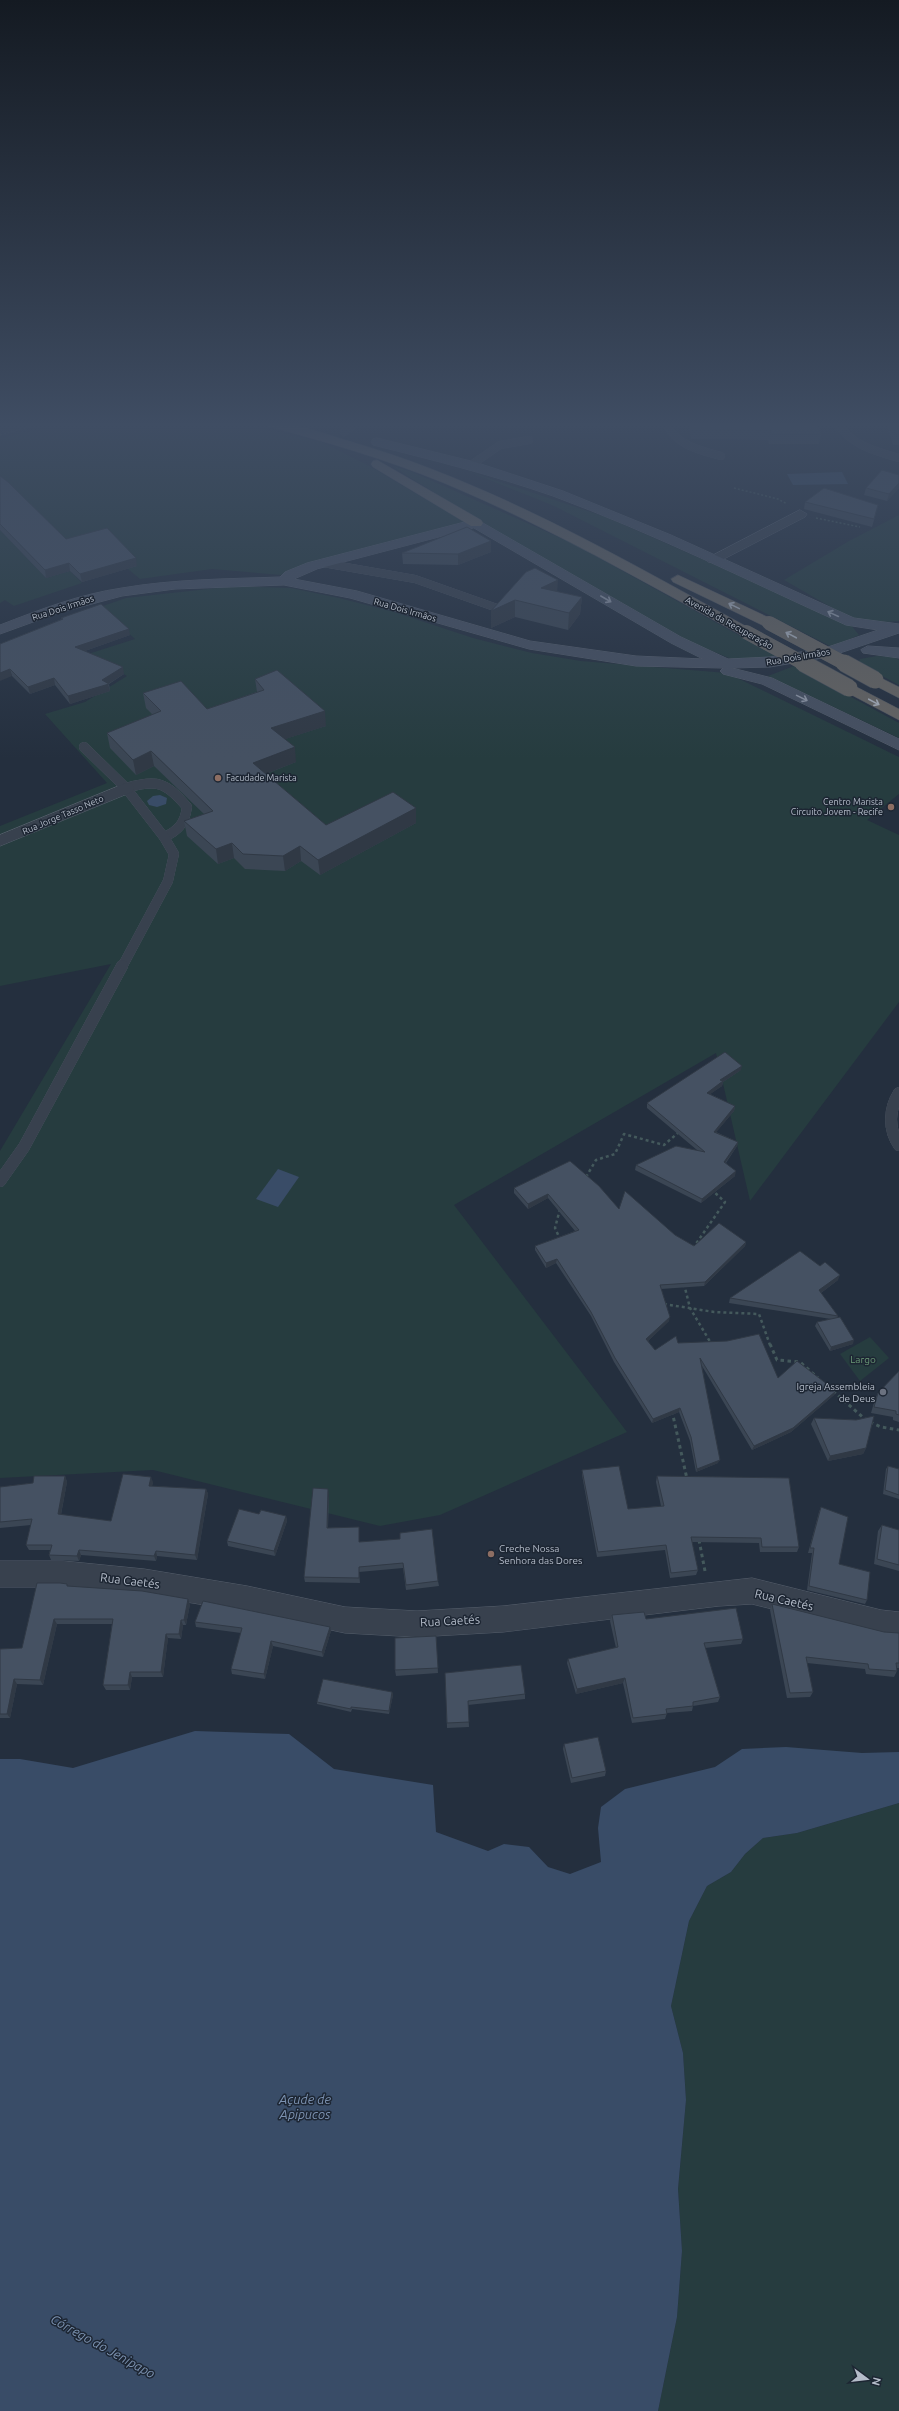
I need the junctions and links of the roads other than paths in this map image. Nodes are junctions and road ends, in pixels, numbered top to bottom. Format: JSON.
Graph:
{"nodes":[{"id":1,"x":432,"y":535,"type":"edge"},
{"id":2,"x":496,"y":535,"type":"edge"},
{"id":3,"x":566,"y":535,"type":"edge"},
{"id":4,"x":592,"y":535,"type":"edge"},
{"id":5,"x":656,"y":535,"type":"edge"},
{"id":6,"x":760,"y":535,"type":"edge"},
{"id":7,"x":713,"y":559,"type":"junction"},
{"id":8,"x":323,"y":563,"type":"junction"},
{"id":9,"x":653,"y":566,"type":"dead end"},
{"id":10,"x":666,"y":573,"type":"dead end"},
{"id":11,"x":284,"y":581,"type":"junction"},
{"id":12,"x":497,"y":608,"type":"edge"},
{"id":13,"x":851,"y":622,"type":"junction"},
{"id":14,"x":0,"y":630,"type":"edge"},
{"id":15,"x":670,"y":636,"type":"junction"},
{"id":16,"x":899,"y":639,"type":"edge"},
{"id":17,"x":866,"y":645,"type":"junction"},
{"id":18,"x":636,"y":661,"type":"junction"},
{"id":19,"x":693,"y":664,"type":"junction"},
{"id":20,"x":745,"y":664,"type":"junction"},
{"id":21,"x":770,"y":674,"type":"junction"},
{"id":22,"x":899,"y":693,"type":"edge"},
{"id":23,"x":899,"y":715,"type":"edge"},
{"id":24,"x":899,"y":745,"type":"edge"},
{"id":25,"x":84,"y":747,"type":"dead end"},
{"id":26,"x":126,"y":788,"type":"junction"},
{"id":27,"x":164,"y":837,"type":"junction"},
{"id":28,"x":0,"y":841,"type":"edge"},
{"id":29,"x":899,"y":1093,"type":"edge"},
{"id":30,"x":899,"y":1145,"type":"edge"},
{"id":31,"x":0,"y":1181,"type":"edge"},
{"id":32,"x":0,"y":1574,"type":"edge"},
{"id":33,"x":899,"y":1625,"type":"edge"}],
"edges":[{"from":1,"to":8,"type":"main road"},
{"from":2,"to":15,"type":"main road","one_way":true},
{"from":3,"to":23,"type":"highway","name":"Avenida da Recuperação","one_way":true,"bridge":true},
{"from":4,"to":9,"type":"highway","name":"Avenida da Recuperação"},
{"from":5,"to":7,"type":"main road","name":"Avenida da Recuperação"},
{"from":6,"to":7,"type":"street"},
{"from":13,"to":7,"type":"main road","name":"Avenida da Recuperação","one_way":true},
{"from":8,"to":11,"type":"main road"},
{"from":8,"to":12,"type":"lane"},
{"from":22,"to":10,"type":"highway","name":"Avenida da Recuperação","one_way":true,"bridge":true},
{"from":11,"to":14,"type":"main road","name":"Rua Dois Irmãos"},
{"from":11,"to":18,"type":"main road","name":"Rua Dois Irmãos"},
{"from":13,"to":16,"type":"main road","name":"Avenida da Recuperação"},
{"from":13,"to":17,"type":"main road","name":"Avenida da Recuperação"},
{"from":15,"to":18,"type":"main road"},
{"from":15,"to":20,"type":"main road"},
{"from":16,"to":17,"type":"main road","name":"Rua Dois Irmãos"},
{"from":16,"to":17,"type":"main road","name":"Rua Dois Irmãos"},
{"from":17,"to":20,"type":"main road","name":"Rua Dois Irmãos"},
{"from":17,"to":21,"type":"main road","name":"Rua Dois Irmãos"},
{"from":18,"to":19,"type":"main road","name":"Rua Dois Irmãos"},
{"from":19,"to":20,"type":"main road","name":"Rua Dois Irmãos"},
{"from":19,"to":21,"type":"main road","name":"Rua Dois Irmãos"},
{"from":21,"to":24,"type":"main road","one_way":true},
{"from":25,"to":26,"type":"lane"},
{"from":26,"to":27,"type":"lane"},
{"from":26,"to":27,"type":"lane"},
{"from":26,"to":28,"type":"street","name":"Rua Jorge Tasso Neto"},
{"from":27,"to":31,"type":"lane"},
{"from":29,"to":30,"type":"lane"},
{"from":32,"to":33,"type":"street","name":"Rua Caetés"}]}
